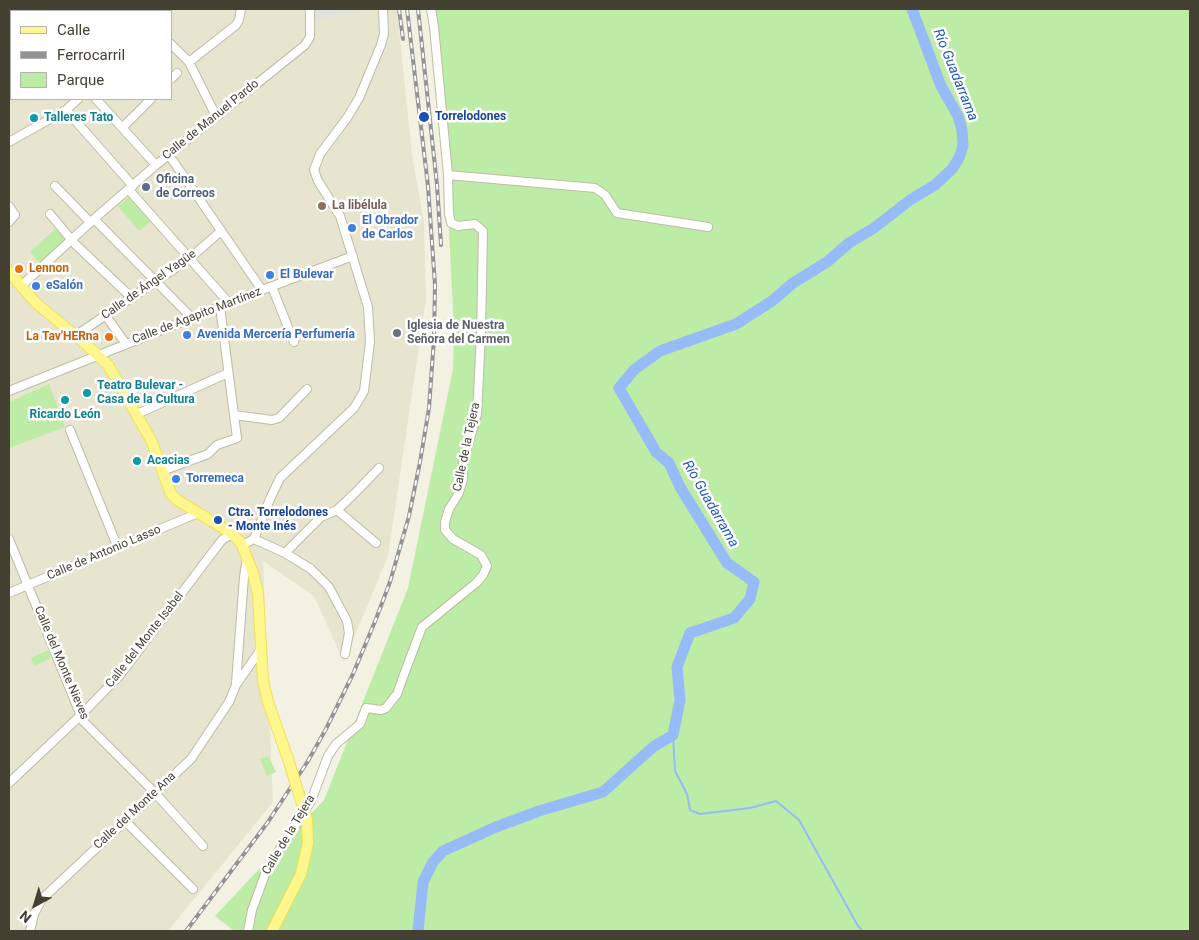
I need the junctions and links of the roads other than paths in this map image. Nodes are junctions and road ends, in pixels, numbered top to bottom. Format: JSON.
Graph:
{"nodes":[{"id":1,"x":241,"y":9,"type":"edge"},
{"id":2,"x":310,"y":9,"type":"edge"},
{"id":3,"x":383,"y":9,"type":"edge"},
{"id":4,"x":431,"y":9,"type":"edge"},
{"id":5,"x":172,"y":45,"type":"edge"},
{"id":6,"x":189,"y":62,"type":"junction"},
{"id":7,"x":77,"y":100,"type":"edge"},
{"id":8,"x":97,"y":100,"type":"edge"},
{"id":9,"x":150,"y":100,"type":"edge"},
{"id":10,"x":66,"y":110,"type":"junction"},
{"id":11,"x":216,"y":116,"type":"junction"},
{"id":12,"x":123,"y":127,"type":"junction"},
{"id":13,"x":9,"y":142,"type":"edge"},
{"id":14,"x":169,"y":155,"type":"junction"},
{"id":15,"x":156,"y":165,"type":"junction"},
{"id":16,"x":448,"y":175,"type":"junction"},
{"id":17,"x":55,"y":186,"type":"dead end"},
{"id":18,"x":131,"y":188,"type":"junction"},
{"id":19,"x":9,"y":206,"type":"edge"},
{"id":20,"x":50,"y":214,"type":"dead end"},
{"id":21,"x":92,"y":221,"type":"junction"},
{"id":22,"x":9,"y":222,"type":"edge"},
{"id":23,"x":708,"y":227,"type":"dead end"},
{"id":24,"x":221,"y":231,"type":"junction"},
{"id":25,"x":71,"y":239,"type":"junction"},
{"id":26,"x":353,"y":256,"type":"junction"},
{"id":27,"x":190,"y":258,"type":"junction"},
{"id":28,"x":9,"y":272,"type":"edge"},
{"id":29,"x":156,"y":282,"type":"junction"},
{"id":30,"x":21,"y":286,"type":"junction"},
{"id":31,"x":272,"y":287,"type":"junction"},
{"id":32,"x":262,"y":290,"type":"junction"},
{"id":33,"x":132,"y":298,"type":"junction"},
{"id":34,"x":229,"y":303,"type":"junction"},
{"id":35,"x":220,"y":307,"type":"junction"},
{"id":36,"x":106,"y":316,"type":"junction"},
{"id":37,"x":192,"y":318,"type":"junction"},
{"id":38,"x":75,"y":336,"type":"junction"},
{"id":39,"x":294,"y":342,"type":"dead end"},
{"id":40,"x":126,"y":344,"type":"junction"},
{"id":41,"x":97,"y":355,"type":"junction"},
{"id":42,"x":228,"y":373,"type":"junction"},
{"id":43,"x":307,"y":388,"type":"dead end"},
{"id":44,"x":9,"y":391,"type":"edge"},
{"id":45,"x":138,"y":414,"type":"junction"},
{"id":46,"x":234,"y":415,"type":"junction"},
{"id":47,"x":70,"y":430,"type":"dead end"},
{"id":48,"x":379,"y":468,"type":"dead end"},
{"id":49,"x":162,"y":471,"type":"junction"},
{"id":50,"x":337,"y":510,"type":"junction"},
{"id":51,"x":198,"y":514,"type":"junction"},
{"id":52,"x":232,"y":534,"type":"junction"},
{"id":53,"x":9,"y":539,"type":"edge"},
{"id":54,"x":254,"y":539,"type":"junction"},
{"id":55,"x":376,"y":543,"type":"dead end"},
{"id":56,"x":242,"y":545,"type":"junction"},
{"id":57,"x":118,"y":548,"type":"junction"},
{"id":58,"x":285,"y":553,"type":"junction"},
{"id":59,"x":248,"y":557,"type":"junction"},
{"id":60,"x":28,"y":585,"type":"junction"},
{"id":61,"x":9,"y":593,"type":"edge"},
{"id":62,"x":261,"y":648,"type":"junction"},
{"id":63,"x":345,"y":654,"type":"dead end"},
{"id":64,"x":262,"y":672,"type":"junction"},
{"id":65,"x":236,"y":685,"type":"junction"},
{"id":66,"x":81,"y":715,"type":"junction"},
{"id":67,"x":9,"y":783,"type":"edge"},
{"id":68,"x":155,"y":793,"type":"junction"},
{"id":69,"x":125,"y":822,"type":"junction"},
{"id":70,"x":204,"y":846,"type":"dead end"},
{"id":71,"x":193,"y":889,"type":"dead end"},
{"id":72,"x":30,"y":931,"type":"edge"},
{"id":73,"x":248,"y":931,"type":"edge"},
{"id":74,"x":272,"y":931,"type":"edge"}],
"edges":[{"from":1,"to":6,"type":"street"},
{"from":2,"to":11,"type":"street","name":"Calle de Manuel Pardo"},
{"from":3,"to":26,"type":"street"},
{"from":4,"to":16,"type":"street","name":"Calle de la Tejera"},
{"from":5,"to":6,"type":"street"},
{"from":6,"to":11,"type":"street"},
{"from":7,"to":10,"type":"street"},
{"from":8,"to":12,"type":"street"},
{"from":9,"to":12,"type":"street"},
{"from":10,"to":13,"type":"street"},
{"from":10,"to":18,"type":"street"},
{"from":11,"to":14,"type":"street","name":"Calle de Manuel Pardo"},
{"from":12,"to":15,"type":"street"},
{"from":14,"to":15,"type":"street","name":"Calle de Manuel Pardo"},
{"from":14,"to":24,"type":"street"},
{"from":15,"to":18,"type":"street","name":"Calle de Manuel Pardo"},
{"from":16,"to":23,"type":"street"},
{"from":16,"to":73,"type":"street","name":"Calle de la Tejera"},
{"from":17,"to":21,"type":"street"},
{"from":18,"to":21,"type":"street","name":"Calle de Manuel Pardo"},
{"from":18,"to":27,"type":"street"},
{"from":19,"to":22,"type":"street"},
{"from":20,"to":25,"type":"street"},
{"from":21,"to":25,"type":"street","name":"Calle de Manuel Pardo"},
{"from":21,"to":29,"type":"street"},
{"from":24,"to":27,"type":"street","name":"Calle de Ángel Yagüe"},
{"from":24,"to":32,"type":"street"},
{"from":25,"to":30,"type":"street","name":"Calle de Manuel Pardo"},
{"from":25,"to":33,"type":"street"},
{"from":26,"to":31,"type":"street","name":"Calle de Agapito Martínez"},
{"from":26,"to":54,"type":"street"},
{"from":27,"to":29,"type":"street","name":"Calle de Ángel Yagüe"},
{"from":27,"to":34,"type":"street"},
{"from":28,"to":30,"type":"main road"},
{"from":29,"to":33,"type":"street","name":"Calle de Ángel Yagüe"},
{"from":29,"to":37,"type":"street"},
{"from":30,"to":38,"type":"main road"},
{"from":31,"to":32,"type":"street","name":"Calle de Agapito Martínez"},
{"from":31,"to":39,"type":"street"},
{"from":32,"to":34,"type":"street","name":"Calle de Agapito Martínez"},
{"from":33,"to":36,"type":"street","name":"Calle de Ángel Yagüe"},
{"from":34,"to":35,"type":"street","name":"Calle de Agapito Martínez"},
{"from":35,"to":37,"type":"street","name":"Calle de Agapito Martínez"},
{"from":35,"to":42,"type":"street"},
{"from":36,"to":38,"type":"street","name":"Calle de Ángel Yagüe"},
{"from":36,"to":40,"type":"street"},
{"from":37,"to":40,"type":"street","name":"Calle de Agapito Martínez"},
{"from":38,"to":41,"type":"main road"},
{"from":40,"to":41,"type":"street","name":"Calle de Agapito Martínez"},
{"from":41,"to":44,"type":"street","name":"Calle de Agapito Martínez"},
{"from":41,"to":45,"type":"main road"},
{"from":42,"to":45,"type":"street"},
{"from":42,"to":46,"type":"street"},
{"from":43,"to":46,"type":"street"},
{"from":45,"to":49,"type":"main road"},
{"from":46,"to":49,"type":"street"},
{"from":47,"to":57,"type":"street"},
{"from":48,"to":50,"type":"street"},
{"from":49,"to":51,"type":"main road"},
{"from":50,"to":55,"type":"street"},
{"from":50,"to":58,"type":"street"},
{"from":51,"to":52,"type":"main road"},
{"from":51,"to":57,"type":"street","name":"Calle de Antonio Lasso"},
{"from":52,"to":56,"type":"main road"},
{"from":52,"to":66,"type":"street","name":"Calle del Monte Isabel"},
{"from":53,"to":60,"type":"street","name":"Calle del Monte Nieves"},
{"from":54,"to":56,"type":"street"},
{"from":54,"to":58,"type":"street"},
{"from":56,"to":59,"type":"main road"},
{"from":57,"to":60,"type":"street","name":"Calle de Antonio Lasso"},
{"from":58,"to":63,"type":"street"},
{"from":59,"to":62,"type":"main road"},
{"from":59,"to":65,"type":"street","name":"Calle del Monte Ana"},
{"from":60,"to":61,"type":"street","name":"Calle de Antonio Lasso"},
{"from":60,"to":66,"type":"street","name":"Calle del Monte Nieves"},
{"from":62,"to":64,"type":"main road"},
{"from":62,"to":65,"type":"street","name":"Calle del Monte Ana"},
{"from":64,"to":65,"type":"street","name":"Calle del Monte Ana"},
{"from":64,"to":74,"type":"main road","bridge":true},
{"from":65,"to":68,"type":"street","name":"Calle del Monte Ana"},
{"from":66,"to":67,"type":"street","name":"Calle del Monte Isabel"},
{"from":66,"to":68,"type":"street","name":"Calle del Monte Nieves"},
{"from":68,"to":69,"type":"street","name":"Calle del Monte Ana"},
{"from":68,"to":70,"type":"street","name":"Calle del Monte Nieves"},
{"from":69,"to":71,"type":"street"},
{"from":69,"to":72,"type":"street","name":"Calle del Monte Ana"}]}
